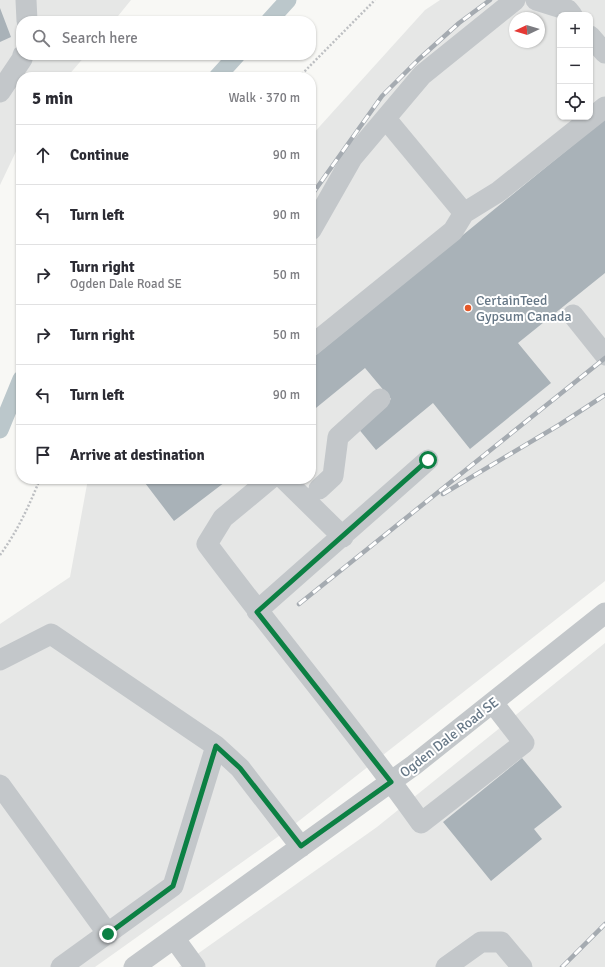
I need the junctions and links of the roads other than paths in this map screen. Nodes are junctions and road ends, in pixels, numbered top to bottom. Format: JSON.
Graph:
{"nodes":[{"id":1,"x":26,"y":0,"type":"edge"},
{"id":2,"x":516,"y":0,"type":"edge"},
{"id":3,"x":536,"y":0,"type":"edge"},
{"id":4,"x":571,"y":8,"type":"edge"},
{"id":5,"x":27,"y":16,"type":"edge"},
{"id":6,"x":593,"y":39,"type":"edge"},
{"id":7,"x":605,"y":53,"type":"edge"},
{"id":8,"x":21,"y":60,"type":"edge"},
{"id":9,"x":0,"y":92,"type":"edge"},
{"id":10,"x":605,"y":108,"type":"edge"},
{"id":11,"x":386,"y":119,"type":"junction"},
{"id":12,"x":464,"y":213,"type":"junction"},
{"id":13,"x":316,"y":221,"type":"edge"},
{"id":14,"x":573,"y":315,"type":"dead end"},
{"id":15,"x":316,"y":342,"type":"edge"},
{"id":16,"x":605,"y":354,"type":"edge"},
{"id":17,"x":380,"y":399,"type":"dead end"},
{"id":18,"x":428,"y":460,"type":"dead end"},
{"id":19,"x":316,"y":483,"type":"edge"},
{"id":20,"x":264,"y":484,"type":"edge"},
{"id":21,"x":289,"y":484,"type":"edge"},
{"id":22,"x":313,"y":484,"type":"edge"},
{"id":23,"x":323,"y":517,"type":"junction"},
{"id":24,"x":342,"y":537,"type":"junction"},
{"id":25,"x":257,"y":612,"type":"junction"},
{"id":26,"x":605,"y":613,"type":"edge"},
{"id":27,"x":0,"y":660,"type":"edge"},
{"id":28,"x":492,"y":703,"type":"junction"},
{"id":29,"x":216,"y":746,"type":"junction"},
{"id":30,"x":391,"y":782,"type":"junction"},
{"id":31,"x":0,"y":785,"type":"edge"},
{"id":32,"x":301,"y":846,"type":"junction"},
{"id":33,"x":108,"y":934,"type":"junction"},
{"id":34,"x":174,"y":938,"type":"junction"},
{"id":35,"x":61,"y":967,"type":"edge"},
{"id":36,"x":134,"y":967,"type":"edge"},
{"id":37,"x":195,"y":967,"type":"edge"},
{"id":38,"x":446,"y":967,"type":"edge"},
{"id":39,"x":522,"y":967,"type":"edge"}],
"edges":[{"from":1,"to":5,"type":"street"},
{"from":2,"to":11,"type":"street"},
{"from":3,"to":4,"type":"street"},
{"from":6,"to":7,"type":"street"},
{"from":8,"to":9,"type":"street"},
{"from":10,"to":12,"type":"street"},
{"from":11,"to":12,"type":"street"},
{"from":11,"to":13,"type":"street"},
{"from":12,"to":15,"type":"street"},
{"from":14,"to":16,"type":"street"},
{"from":17,"to":19,"type":"street"},
{"from":18,"to":24,"type":"street"},
{"from":20,"to":25,"type":"street"},
{"from":21,"to":23,"type":"street"},
{"from":22,"to":23,"type":"street"},
{"from":23,"to":24,"type":"street"},
{"from":24,"to":25,"type":"street"},
{"from":25,"to":30,"type":"street"},
{"from":26,"to":28,"type":"street","name":"Ogden Dale Road SE"},
{"from":27,"to":29,"type":"street"},
{"from":28,"to":30,"type":"street","name":"Ogden Dale Road SE"},
{"from":28,"to":30,"type":"street"},
{"from":29,"to":32,"type":"street"},
{"from":29,"to":33,"type":"street"},
{"from":30,"to":32,"type":"street","name":"Ogden Dale Road SE"},
{"from":31,"to":33,"type":"street"},
{"from":32,"to":34,"type":"street","name":"Ogden Dale Road SE"},
{"from":33,"to":35,"type":"street"},
{"from":34,"to":36,"type":"street","name":"Ogden Dale Road SE"},
{"from":34,"to":37,"type":"street"},
{"from":38,"to":39,"type":"street"}]}
